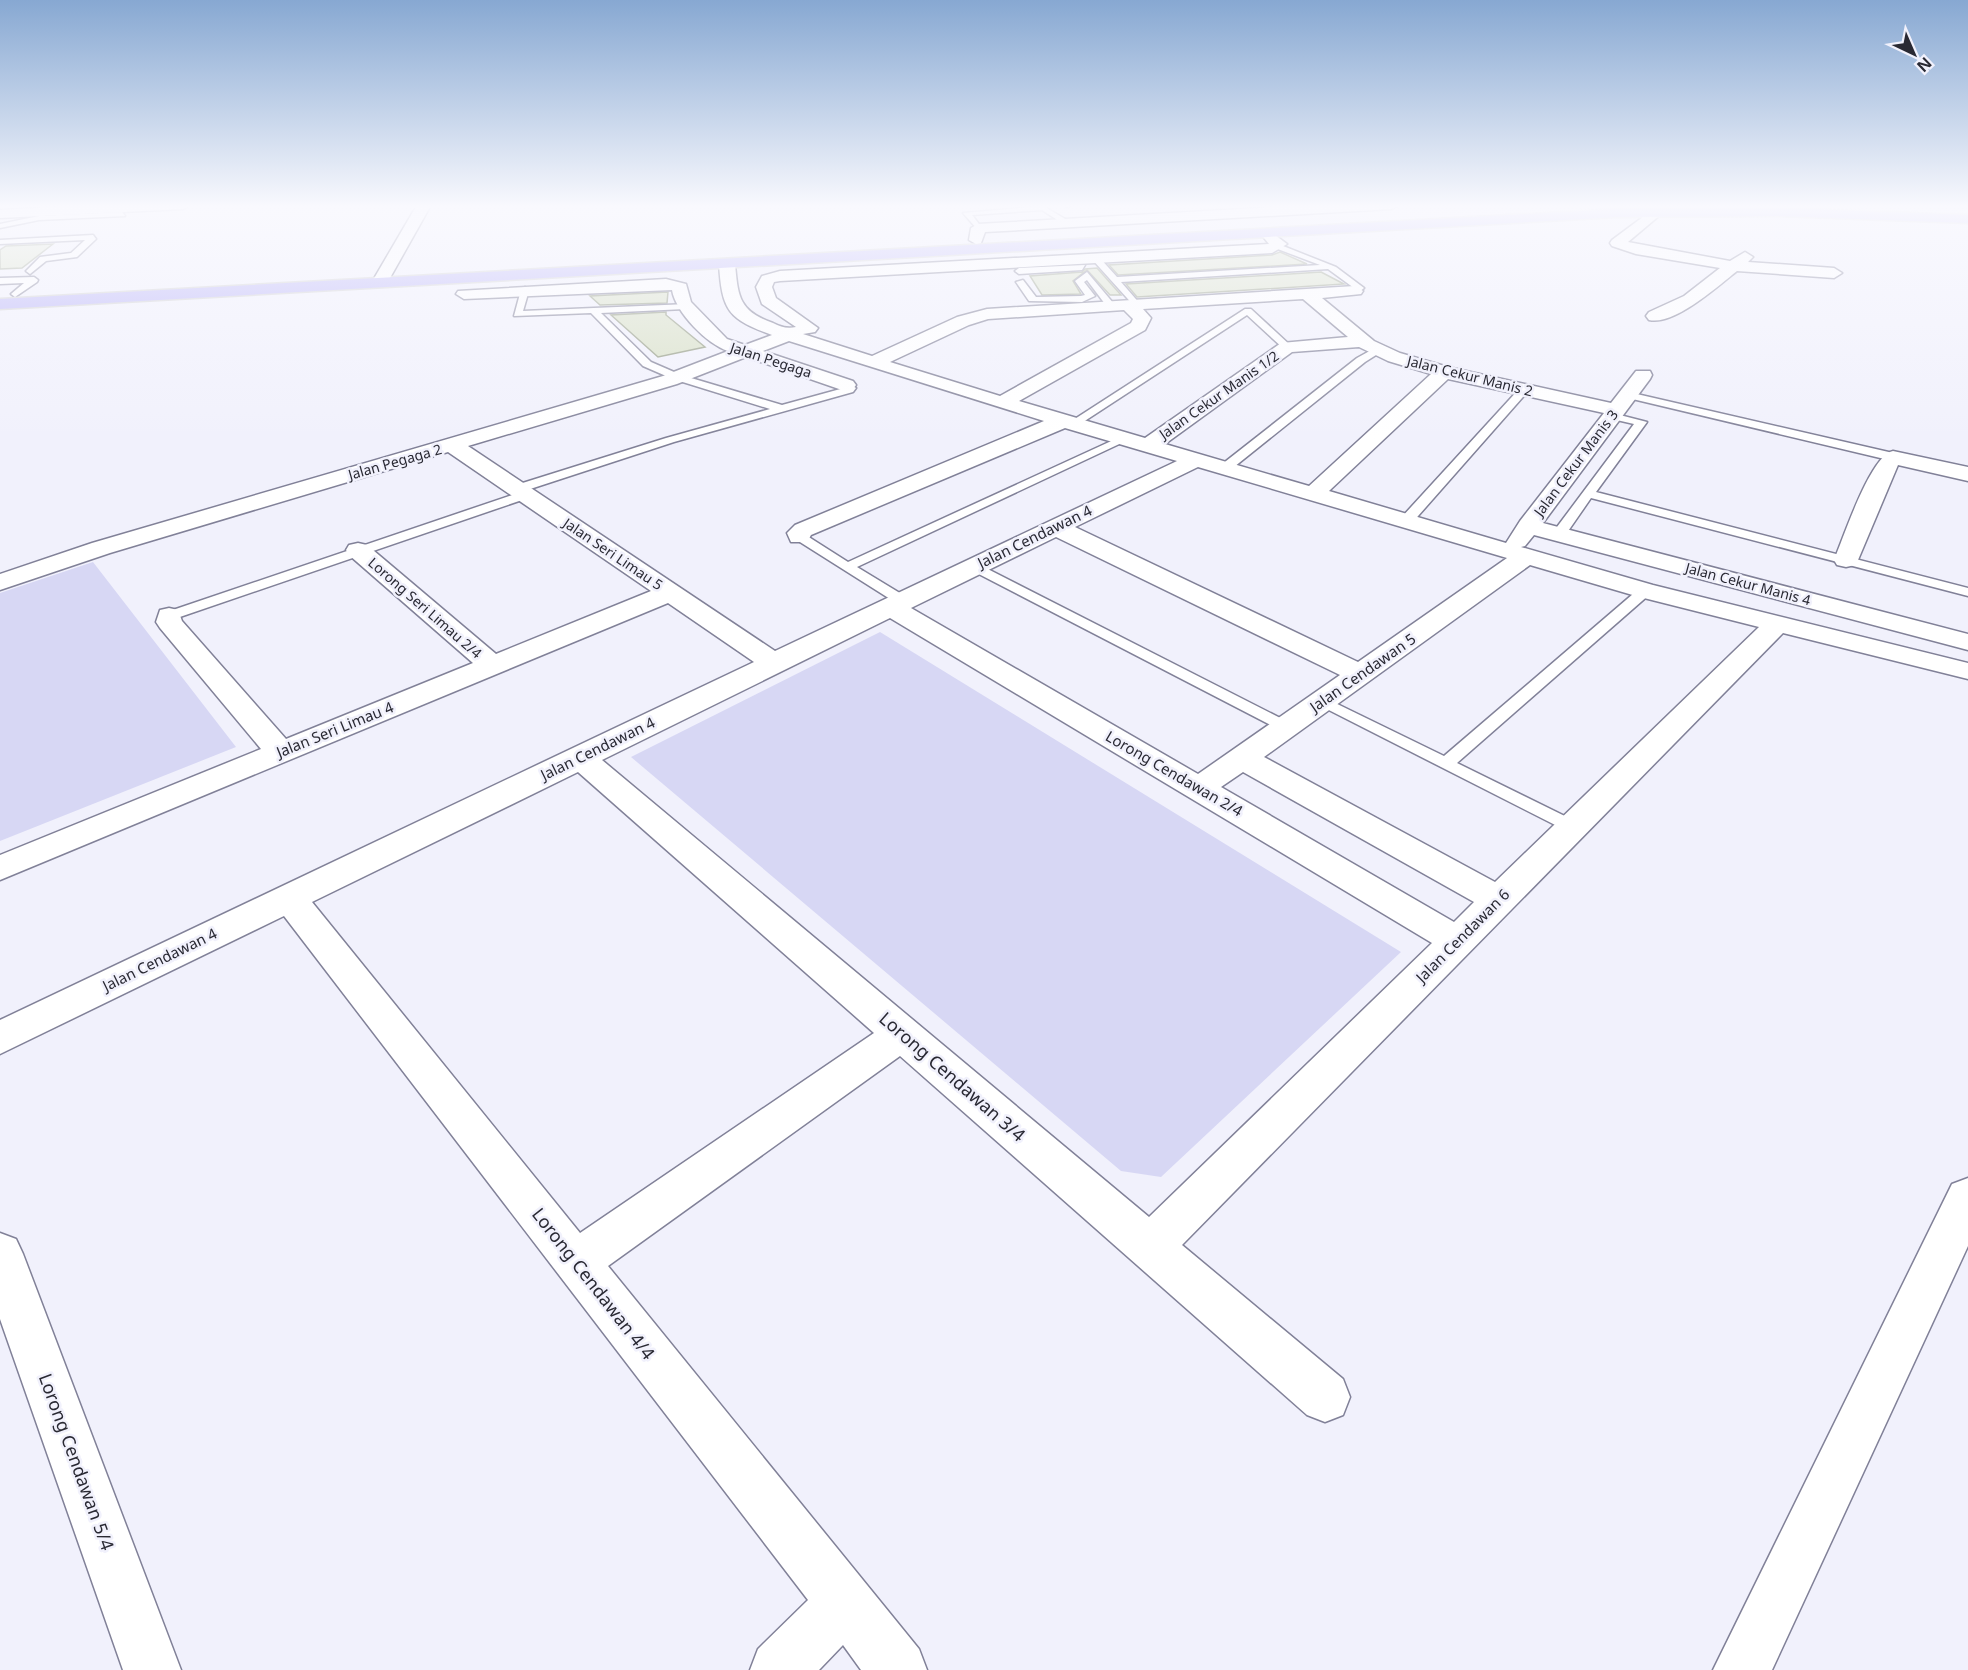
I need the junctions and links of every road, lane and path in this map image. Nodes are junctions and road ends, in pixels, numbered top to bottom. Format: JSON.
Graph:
{"nodes":[{"id":1,"x":213,"y":283,"type":"edge"},
{"id":2,"x":298,"y":283,"type":"edge"},
{"id":3,"x":471,"y":283,"type":"edge"},
{"id":4,"x":546,"y":283,"type":"edge"},
{"id":5,"x":728,"y":283,"type":"edge"},
{"id":6,"x":766,"y":283,"type":"edge"},
{"id":7,"x":1019,"y":283,"type":"edge"},
{"id":8,"x":1021,"y":283,"type":"edge"},
{"id":9,"x":1080,"y":283,"type":"edge"},
{"id":10,"x":1097,"y":283,"type":"edge"},
{"id":11,"x":1116,"y":283,"type":"edge"},
{"id":12,"x":1354,"y":283,"type":"edge"},
{"id":13,"x":1711,"y":283,"type":"edge"},
{"id":14,"x":517,"y":286,"type":"junction"},
{"id":15,"x":11,"y":290,"type":"edge"},
{"id":16,"x":1355,"y":291,"type":"joint"},
{"id":17,"x":464,"y":294,"type":"dead end"},
{"id":18,"x":1307,"y":294,"type":"junction"},
{"id":19,"x":1236,"y":298,"type":"junction"},
{"id":20,"x":0,"y":304,"type":"edge"},
{"id":21,"x":685,"y":306,"type":"junction"},
{"id":22,"x":1125,"y":306,"type":"junction"},
{"id":23,"x":594,"y":311,"type":"junction"},
{"id":24,"x":1034,"y":311,"type":"junction"},
{"id":25,"x":1248,"y":311,"type":"junction"},
{"id":26,"x":1655,"y":316,"type":"dead end"},
{"id":27,"x":798,"y":332,"type":"junction"},
{"id":28,"x":1371,"y":345,"type":"junction"},
{"id":29,"x":1287,"y":347,"type":"junction"},
{"id":30,"x":745,"y":352,"type":"junction"},
{"id":31,"x":874,"y":362,"type":"junction"},
{"id":32,"x":1444,"y":372,"type":"junction"},
{"id":33,"x":1643,"y":375,"type":"dead end"},
{"id":34,"x":677,"y":377,"type":"junction"},
{"id":35,"x":846,"y":385,"type":"joint"},
{"id":36,"x":1524,"y":390,"type":"junction"},
{"id":37,"x":1657,"y":402,"type":"junction"},
{"id":38,"x":1002,"y":403,"type":"junction"},
{"id":39,"x":1619,"y":407,"type":"junction"},
{"id":40,"x":783,"y":409,"type":"junction"},
{"id":41,"x":1641,"y":422,"type":"junction"},
{"id":42,"x":1068,"y":423,"type":"junction"},
{"id":43,"x":1124,"y":439,"type":"junction"},
{"id":44,"x":452,"y":445,"type":"junction"},
{"id":45,"x":1148,"y":446,"type":"junction"},
{"id":46,"x":1893,"y":457,"type":"junction"},
{"id":47,"x":1195,"y":460,"type":"junction"},
{"id":48,"x":1225,"y":468,"type":"junction"},
{"id":49,"x":1968,"y":474,"type":"edge"},
{"id":50,"x":520,"y":492,"type":"junction"},
{"id":51,"x":1313,"y":494,"type":"junction"},
{"id":52,"x":1589,"y":494,"type":"junction"},
{"id":53,"x":1406,"y":521,"type":"junction"},
{"id":54,"x":1528,"y":526,"type":"junction"},
{"id":55,"x":1055,"y":527,"type":"junction"},
{"id":56,"x":1559,"y":534,"type":"junction"},
{"id":57,"x":799,"y":537,"type":"joint"},
{"id":58,"x":358,"y":550,"type":"junction"},
{"id":59,"x":1518,"y":554,"type":"junction"},
{"id":60,"x":1846,"y":560,"type":"junction"},
{"id":61,"x":974,"y":566,"type":"junction"},
{"id":62,"x":847,"y":567,"type":"junction"},
{"id":63,"x":0,"y":582,"type":"edge"},
{"id":64,"x":1645,"y":591,"type":"junction"},
{"id":65,"x":1968,"y":592,"type":"edge"},
{"id":66,"x":670,"y":593,"type":"junction"},
{"id":67,"x":896,"y":604,"type":"junction"},
{"id":68,"x":169,"y":616,"type":"joint"},
{"id":69,"x":1776,"y":625,"type":"junction"},
{"id":70,"x":1968,"y":642,"type":"edge"},
{"id":71,"x":774,"y":663,"type":"junction"},
{"id":72,"x":493,"y":666,"type":"junction"},
{"id":73,"x":1968,"y":671,"type":"edge"},
{"id":74,"x":1360,"y":674,"type":"junction"},
{"id":75,"x":1322,"y":702,"type":"junction"},
{"id":76,"x":1286,"y":727,"type":"junction"},
{"id":77,"x":281,"y":753,"type":"junction"},
{"id":78,"x":580,"y":757,"type":"junction"},
{"id":79,"x":1242,"y":758,"type":"junction"},
{"id":80,"x":1445,"y":764,"type":"junction"},
{"id":81,"x":1198,"y":789,"type":"junction"},
{"id":82,"x":1573,"y":826,"type":"junction"},
{"id":83,"x":0,"y":868,"type":"edge"},
{"id":84,"x":289,"y":898,"type":"junction"},
{"id":85,"x":1499,"y":900,"type":"junction"},
{"id":86,"x":1458,"y":941,"type":"junction"},
{"id":87,"x":902,"y":1034,"type":"junction"},
{"id":88,"x":0,"y":1038,"type":"edge"},
{"id":89,"x":1968,"y":1198,"type":"edge"},
{"id":90,"x":1149,"y":1247,"type":"junction"},
{"id":91,"x":576,"y":1262,"type":"junction"},
{"id":92,"x":3,"y":1271,"type":"edge"},
{"id":93,"x":1325,"y":1397,"type":"dead end"},
{"id":94,"x":844,"y":1602,"type":"junction"},
{"id":95,"x":152,"y":1670,"type":"edge"},
{"id":96,"x":779,"y":1670,"type":"edge"},
{"id":97,"x":898,"y":1670,"type":"edge"},
{"id":98,"x":1742,"y":1670,"type":"edge"}],
"edges":[{"from":1,"to":15,"type":"main road"},
{"from":2,"to":20,"type":"main road"},
{"from":3,"to":14,"type":"main road"},
{"from":4,"to":14,"type":"main road"},
{"from":5,"to":27,"type":"street"},
{"from":6,"to":27,"type":"street"},
{"from":7,"to":24,"type":"lane"},
{"from":8,"to":9,"type":"lane"},
{"from":10,"to":22,"type":"lane"},
{"from":11,"to":22,"type":"lane"},
{"from":12,"to":16,"type":"lane"},
{"from":13,"to":26,"type":"street"},
{"from":14,"to":17,"type":"street","name":"Jalan Pegaga"},
{"from":14,"to":21,"type":"street","name":"Jalan Pegaga"},
{"from":14,"to":23,"type":"lane"},
{"from":16,"to":18,"type":"street"},
{"from":18,"to":19,"type":"street"},
{"from":18,"to":28,"type":"street","name":"Jalan Cekur Manis 2"},
{"from":19,"to":22,"type":"street"},
{"from":19,"to":25,"type":"lane"},
{"from":21,"to":23,"type":"lane"},
{"from":21,"to":30,"type":"street","name":"Jalan Pegaga"},
{"from":22,"to":24,"type":"street"},
{"from":22,"to":38,"type":"street"},
{"from":23,"to":34,"type":"lane"},
{"from":24,"to":31,"type":"street"},
{"from":25,"to":29,"type":"lane"},
{"from":25,"to":42,"type":"lane"},
{"from":27,"to":30,"type":"street","name":"Jalan Pegaga 2"},
{"from":27,"to":31,"type":"street"},
{"from":28,"to":29,"type":"street","name":"Jalan Cekur Manis 1/2"},
{"from":28,"to":32,"type":"street","name":"Jalan Cekur Manis 2"},
{"from":28,"to":48,"type":"lane"},
{"from":29,"to":45,"type":"street","name":"Jalan Cekur Manis 1/2"},
{"from":30,"to":34,"type":"street","name":"Jalan Pegaga 2"},
{"from":30,"to":35,"type":"street","name":"Jalan Pegaga"},
{"from":31,"to":38,"type":"street"},
{"from":32,"to":36,"type":"street","name":"Jalan Cekur Manis 2"},
{"from":32,"to":51,"type":"street"},
{"from":33,"to":39,"type":"street","name":"Jalan Cekur Manis 3"},
{"from":34,"to":40,"type":"lane"},
{"from":34,"to":44,"type":"street","name":"Jalan Pegaga 2"},
{"from":35,"to":40,"type":"lane"},
{"from":36,"to":39,"type":"street","name":"Jalan Cekur Manis 2"},
{"from":36,"to":53,"type":"lane"},
{"from":37,"to":39,"type":"lane"},
{"from":37,"to":41,"type":"lane"},
{"from":37,"to":46,"type":"lane"},
{"from":38,"to":42,"type":"street"},
{"from":39,"to":41,"type":"lane"},
{"from":39,"to":54,"type":"street","name":"Jalan Cekur Manis 3"},
{"from":40,"to":50,"type":"lane"},
{"from":41,"to":52,"type":"lane"},
{"from":42,"to":43,"type":"street"},
{"from":42,"to":57,"type":"street"},
{"from":43,"to":45,"type":"street"},
{"from":43,"to":62,"type":"lane"},
{"from":44,"to":50,"type":"street","name":"Jalan Seri Limau 5"},
{"from":44,"to":63,"type":"street","name":"Jalan Pegaga 2"},
{"from":45,"to":47,"type":"street"},
{"from":46,"to":49,"type":"street"},
{"from":46,"to":60,"type":"street"},
{"from":47,"to":48,"type":"street"},
{"from":47,"to":55,"type":"street","name":"Jalan Cendawan 4"},
{"from":48,"to":51,"type":"street"},
{"from":50,"to":58,"type":"lane"},
{"from":50,"to":66,"type":"street","name":"Jalan Seri Limau 5"},
{"from":51,"to":53,"type":"street"},
{"from":52,"to":56,"type":"lane"},
{"from":52,"to":60,"type":"lane"},
{"from":53,"to":59,"type":"street"},
{"from":54,"to":56,"type":"street","name":"Jalan Cekur Manis 4"},
{"from":54,"to":59,"type":"street","name":"Jalan Cekur Manis 3"},
{"from":55,"to":61,"type":"street","name":"Jalan Cendawan 4"},
{"from":55,"to":74,"type":"street"},
{"from":56,"to":70,"type":"street","name":"Jalan Cekur Manis 4"},
{"from":57,"to":62,"type":"lane"},
{"from":58,"to":68,"type":"lane"},
{"from":58,"to":72,"type":"street","name":"Lorong Seri Limau 2/4"},
{"from":59,"to":64,"type":"street"},
{"from":59,"to":74,"type":"street","name":"Jalan Cendawan 5"},
{"from":60,"to":65,"type":"lane"},
{"from":61,"to":67,"type":"street","name":"Jalan Cendawan 4"},
{"from":61,"to":76,"type":"lane"},
{"from":62,"to":67,"type":"lane"},
{"from":64,"to":69,"type":"street"},
{"from":64,"to":80,"type":"lane"},
{"from":66,"to":71,"type":"street","name":"Jalan Seri Limau 5"},
{"from":66,"to":72,"type":"street","name":"Jalan Seri Limau 4"},
{"from":67,"to":71,"type":"street","name":"Jalan Cendawan 4"},
{"from":67,"to":81,"type":"street","name":"Lorong Cendawan 2/4"},
{"from":68,"to":77,"type":"street"},
{"from":69,"to":73,"type":"street"},
{"from":69,"to":82,"type":"street","name":"Jalan Cendawan 6"},
{"from":71,"to":78,"type":"street","name":"Jalan Cendawan 4"},
{"from":72,"to":77,"type":"street","name":"Jalan Seri Limau 4"},
{"from":74,"to":75,"type":"street","name":"Jalan Cendawan 5"},
{"from":75,"to":76,"type":"street","name":"Jalan Cendawan 5"},
{"from":75,"to":80,"type":"lane"},
{"from":76,"to":79,"type":"street","name":"Jalan Cendawan 5"},
{"from":77,"to":83,"type":"street","name":"Jalan Seri Limau 4"},
{"from":78,"to":84,"type":"street","name":"Jalan Cendawan 4"},
{"from":78,"to":87,"type":"street","name":"Lorong Cendawan 3/4"},
{"from":79,"to":81,"type":"street","name":"Jalan Cendawan 5"},
{"from":79,"to":85,"type":"street"},
{"from":80,"to":82,"type":"lane"},
{"from":81,"to":86,"type":"street","name":"Lorong Cendawan 2/4"},
{"from":82,"to":85,"type":"street","name":"Jalan Cendawan 6"},
{"from":84,"to":88,"type":"street","name":"Jalan Cendawan 4"},
{"from":84,"to":91,"type":"street","name":"Lorong Cendawan 4/4"},
{"from":85,"to":86,"type":"street","name":"Jalan Cendawan 6"},
{"from":86,"to":90,"type":"street","name":"Jalan Cendawan 6"},
{"from":87,"to":90,"type":"street","name":"Lorong Cendawan 3/4"},
{"from":87,"to":91,"type":"street"},
{"from":89,"to":98,"type":"street"},
{"from":90,"to":93,"type":"street","name":"Lorong Cendawan 3/4"},
{"from":91,"to":94,"type":"street","name":"Lorong Cendawan 4/4"},
{"from":92,"to":95,"type":"street","name":"Lorong Cendawan 5/4"},
{"from":94,"to":96,"type":"street"},
{"from":94,"to":97,"type":"street","name":"Lorong Cendawan 4/4"}]}
